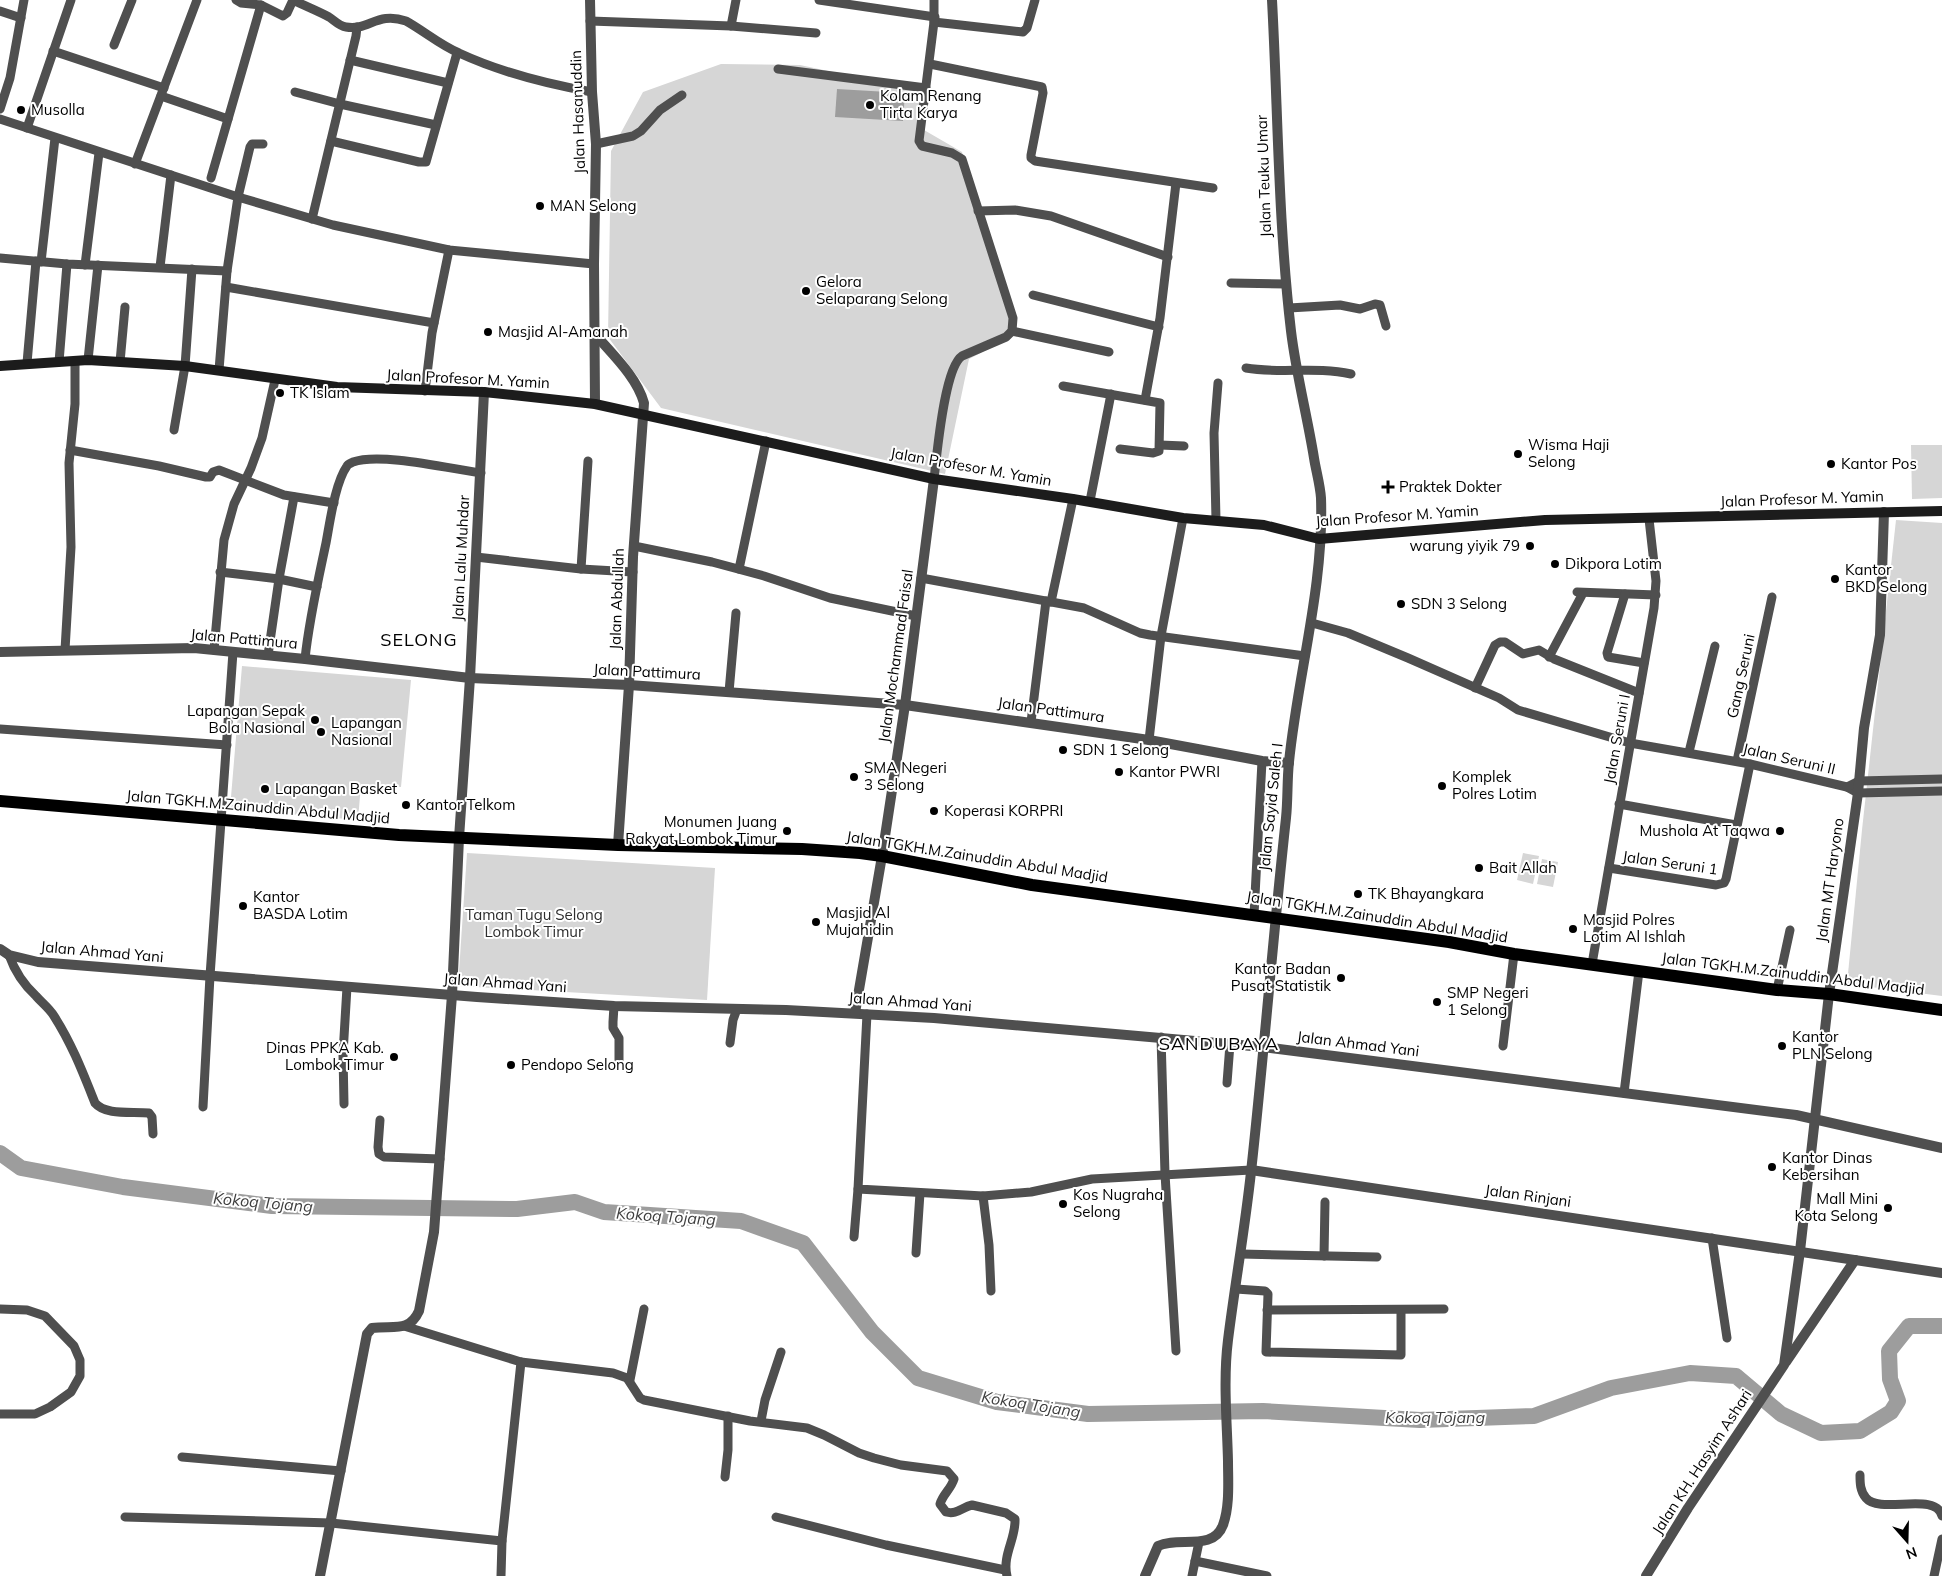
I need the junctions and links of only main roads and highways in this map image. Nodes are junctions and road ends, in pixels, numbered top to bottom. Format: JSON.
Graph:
{"nodes":[{"id":1,"x":0,"y":366,"type":"edge"},
{"id":2,"x":1942,"y":510,"type":"edge"},
{"id":3,"x":0,"y":801,"type":"edge"},
{"id":4,"x":1942,"y":1010,"type":"edge"}],
"edges":[{"from":1,"to":2,"type":"main road","name":"Jalan Profesor M. Yamin"},
{"from":3,"to":4,"type":"main road","name":"Jalan TGKH.M.Zainuddin Abdul Madjid"}]}
